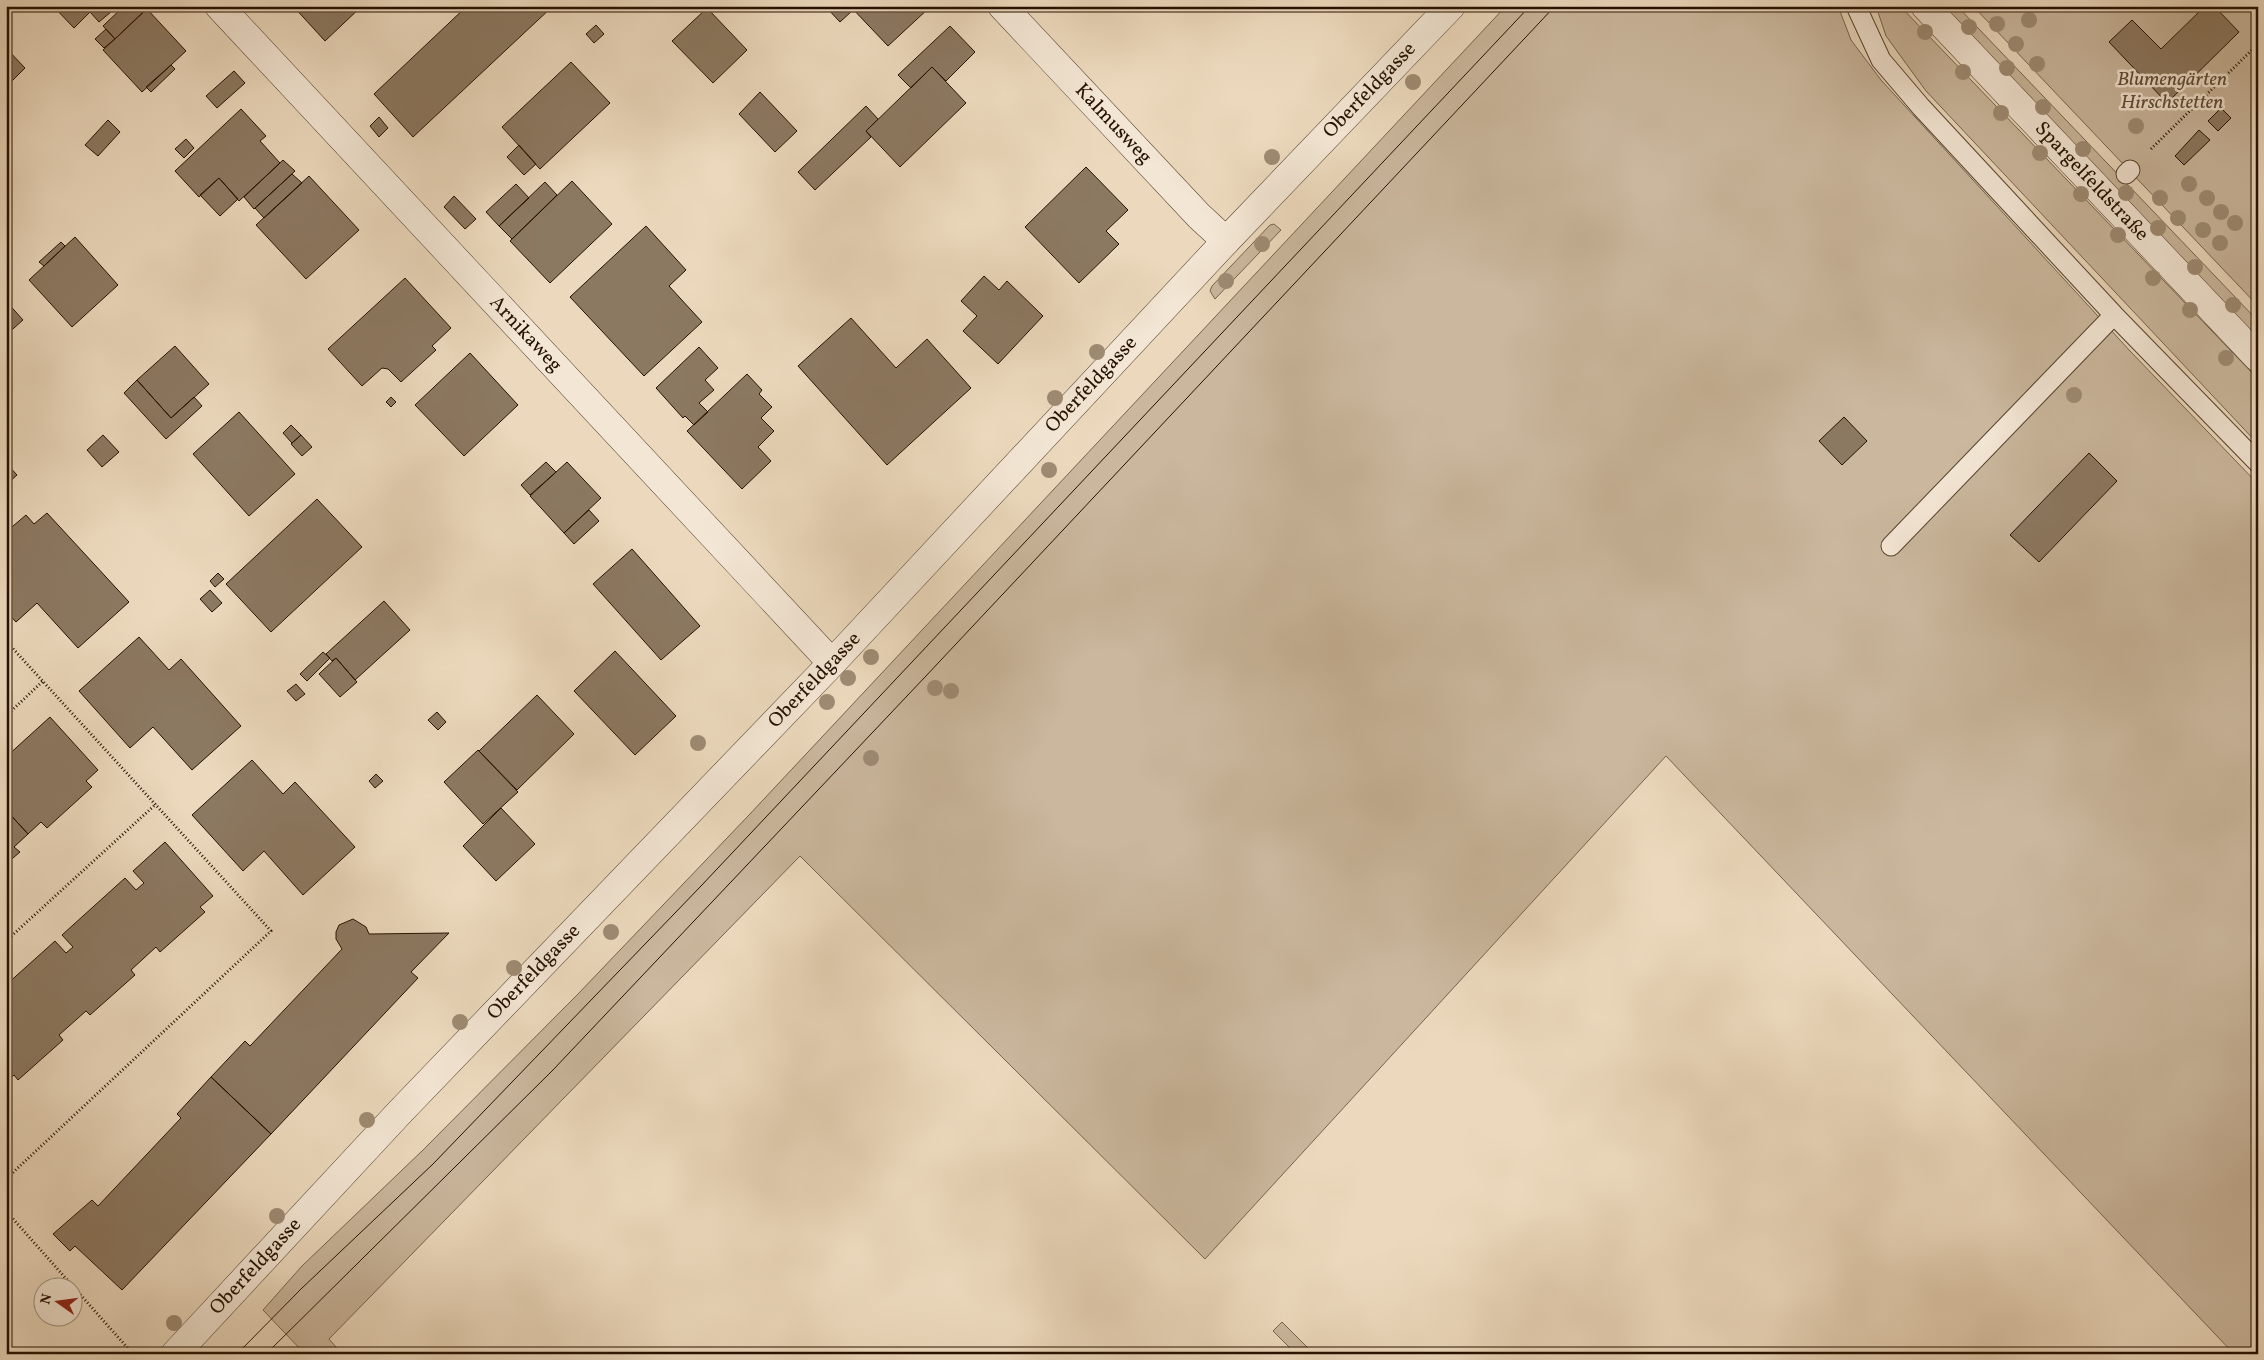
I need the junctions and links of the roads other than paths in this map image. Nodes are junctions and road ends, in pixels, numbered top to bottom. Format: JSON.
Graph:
{"nodes":[{"id":1,"x":219,"y":6,"type":"edge"},
{"id":2,"x":1002,"y":6,"type":"edge"},
{"id":3,"x":1451,"y":6,"type":"edge"},
{"id":4,"x":1856,"y":6,"type":"edge"},
{"id":5,"x":1925,"y":6,"type":"edge"},
{"id":6,"x":1226,"y":240,"type":"junction"},
{"id":7,"x":2114,"y":315,"type":"junction"},
{"id":8,"x":2258,"y":358,"type":"edge"},
{"id":9,"x":2258,"y":463,"type":"edge"},
{"id":10,"x":1891,"y":546,"type":"dead end"},
{"id":11,"x":832,"y":663,"type":"junction"},
{"id":12,"x":175,"y":1354,"type":"edge"}],
"edges":[{"from":1,"to":11,"type":"street","name":"Arnikaweg"},
{"from":2,"to":6,"type":"street","name":"Kalmusweg"},
{"from":3,"to":6,"type":"street","name":"Oberfeldgasse"},
{"from":4,"to":7,"type":"lane"},
{"from":5,"to":8,"type":"street","name":"Spargelfeldstraße"},
{"from":6,"to":11,"type":"street","name":"Oberfeldgasse"},
{"from":7,"to":9,"type":"lane"},
{"from":7,"to":10,"type":"lane"},
{"from":11,"to":12,"type":"street","name":"Oberfeldgasse"}]}
